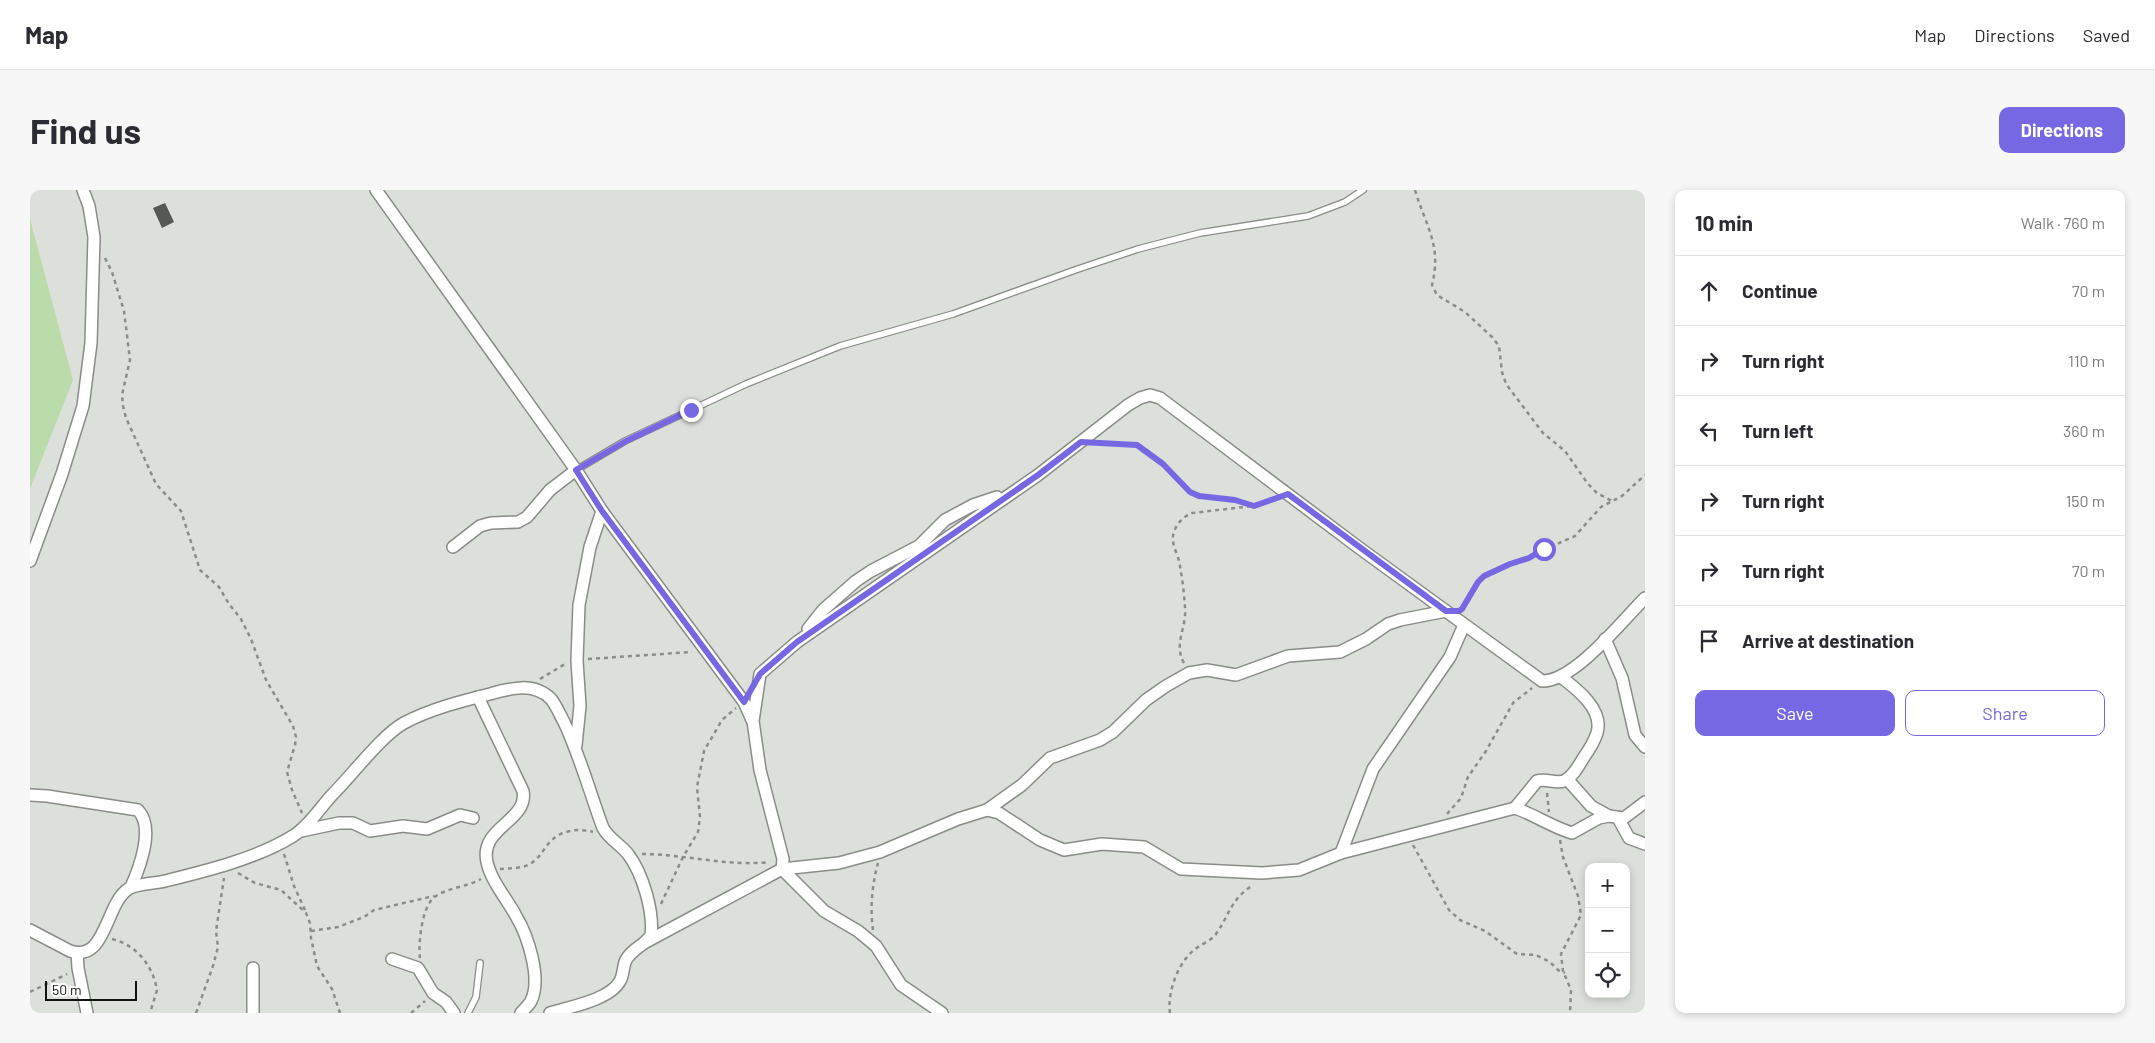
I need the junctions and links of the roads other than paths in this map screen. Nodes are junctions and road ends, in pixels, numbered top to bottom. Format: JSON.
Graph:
{"nodes":[{"id":1,"x":83,"y":190,"type":"edge"},
{"id":2,"x":376,"y":190,"type":"edge"},
{"id":3,"x":1363,"y":190,"type":"edge"},
{"id":4,"x":576,"y":470,"type":"junction"},
{"id":5,"x":1012,"y":492,"type":"junction"},
{"id":6,"x":602,"y":511,"type":"junction"},
{"id":7,"x":453,"y":547,"type":"dead end"},
{"id":8,"x":30,"y":561,"type":"edge"},
{"id":9,"x":1645,"y":598,"type":"edge"},
{"id":10,"x":1446,"y":611,"type":"junction"},
{"id":11,"x":1464,"y":625,"type":"junction"},
{"id":12,"x":1605,"y":640,"type":"junction"},
{"id":13,"x":797,"y":642,"type":"junction"},
{"id":14,"x":760,"y":674,"type":"junction"},
{"id":15,"x":1561,"y":677,"type":"junction"},
{"id":16,"x":478,"y":697,"type":"junction"},
{"id":17,"x":744,"y":702,"type":"junction"},
{"id":18,"x":753,"y":721,"type":"junction"},
{"id":19,"x":575,"y":747,"type":"junction"},
{"id":20,"x":1645,"y":747,"type":"edge"},
{"id":21,"x":1566,"y":779,"type":"junction"},
{"id":22,"x":30,"y":795,"type":"edge"},
{"id":23,"x":1645,"y":802,"type":"edge"},
{"id":24,"x":1515,"y":808,"type":"junction"},
{"id":25,"x":987,"y":810,"type":"junction"},
{"id":26,"x":1613,"y":817,"type":"junction"},
{"id":27,"x":473,"y":818,"type":"dead end"},
{"id":28,"x":301,"y":831,"type":"junction"},
{"id":29,"x":1645,"y":844,"type":"edge"},
{"id":30,"x":1342,"y":853,"type":"junction"},
{"id":31,"x":783,"y":864,"type":"junction"},
{"id":32,"x":131,"y":888,"type":"junction"},
{"id":33,"x":30,"y":930,"type":"edge"},
{"id":34,"x":644,"y":943,"type":"junction"},
{"id":35,"x":77,"y":954,"type":"junction"},
{"id":36,"x":392,"y":959,"type":"dead end"},
{"id":37,"x":480,"y":963,"type":"dead end"},
{"id":38,"x":253,"y":968,"type":"dead end"},
{"id":39,"x":585,"y":1008,"type":"edge"},
{"id":40,"x":87,"y":1013,"type":"edge"},
{"id":41,"x":253,"y":1013,"type":"edge"},
{"id":42,"x":454,"y":1013,"type":"edge"},
{"id":43,"x":468,"y":1013,"type":"edge"},
{"id":44,"x":521,"y":1013,"type":"edge"},
{"id":45,"x":550,"y":1013,"type":"edge"},
{"id":46,"x":942,"y":1013,"type":"edge"}],
"edges":[{"from":1,"to":8,"type":"street"},
{"from":2,"to":4,"type":"street"},
{"from":3,"to":4,"type":"lane"},
{"from":4,"to":6,"type":"street"},
{"from":4,"to":7,"type":"street"},
{"from":5,"to":10,"type":"street"},
{"from":5,"to":13,"type":"street"},
{"from":5,"to":13,"type":"street"},
{"from":6,"to":17,"type":"street"},
{"from":6,"to":19,"type":"street"},
{"from":9,"to":12,"type":"street"},
{"from":10,"to":11,"type":"street"},
{"from":10,"to":25,"type":"street"},
{"from":11,"to":15,"type":"street"},
{"from":11,"to":30,"type":"street"},
{"from":12,"to":15,"type":"street"},
{"from":12,"to":20,"type":"street"},
{"from":13,"to":14,"type":"street"},
{"from":14,"to":17,"type":"street"},
{"from":14,"to":18,"type":"street"},
{"from":15,"to":21,"type":"street"},
{"from":16,"to":19,"type":"street"},
{"from":16,"to":28,"type":"street"},
{"from":16,"to":44,"type":"street"},
{"from":17,"to":18,"type":"street"},
{"from":18,"to":31,"type":"street"},
{"from":19,"to":34,"type":"street"},
{"from":21,"to":24,"type":"street"},
{"from":21,"to":26,"type":"street"},
{"from":22,"to":32,"type":"street"},
{"from":23,"to":26,"type":"street"},
{"from":24,"to":26,"type":"street"},
{"from":24,"to":30,"type":"street"},
{"from":25,"to":30,"type":"street"},
{"from":25,"to":31,"type":"street"},
{"from":26,"to":29,"type":"street"},
{"from":27,"to":28,"type":"street"},
{"from":28,"to":32,"type":"street"},
{"from":31,"to":34,"type":"street"},
{"from":31,"to":46,"type":"street"},
{"from":32,"to":35,"type":"street"},
{"from":33,"to":35,"type":"street"},
{"from":34,"to":39,"type":"street"},
{"from":35,"to":40,"type":"street"},
{"from":36,"to":42,"type":"street"},
{"from":37,"to":43,"type":"lane"},
{"from":38,"to":41,"type":"street"},
{"from":39,"to":45,"type":"street"}]}
